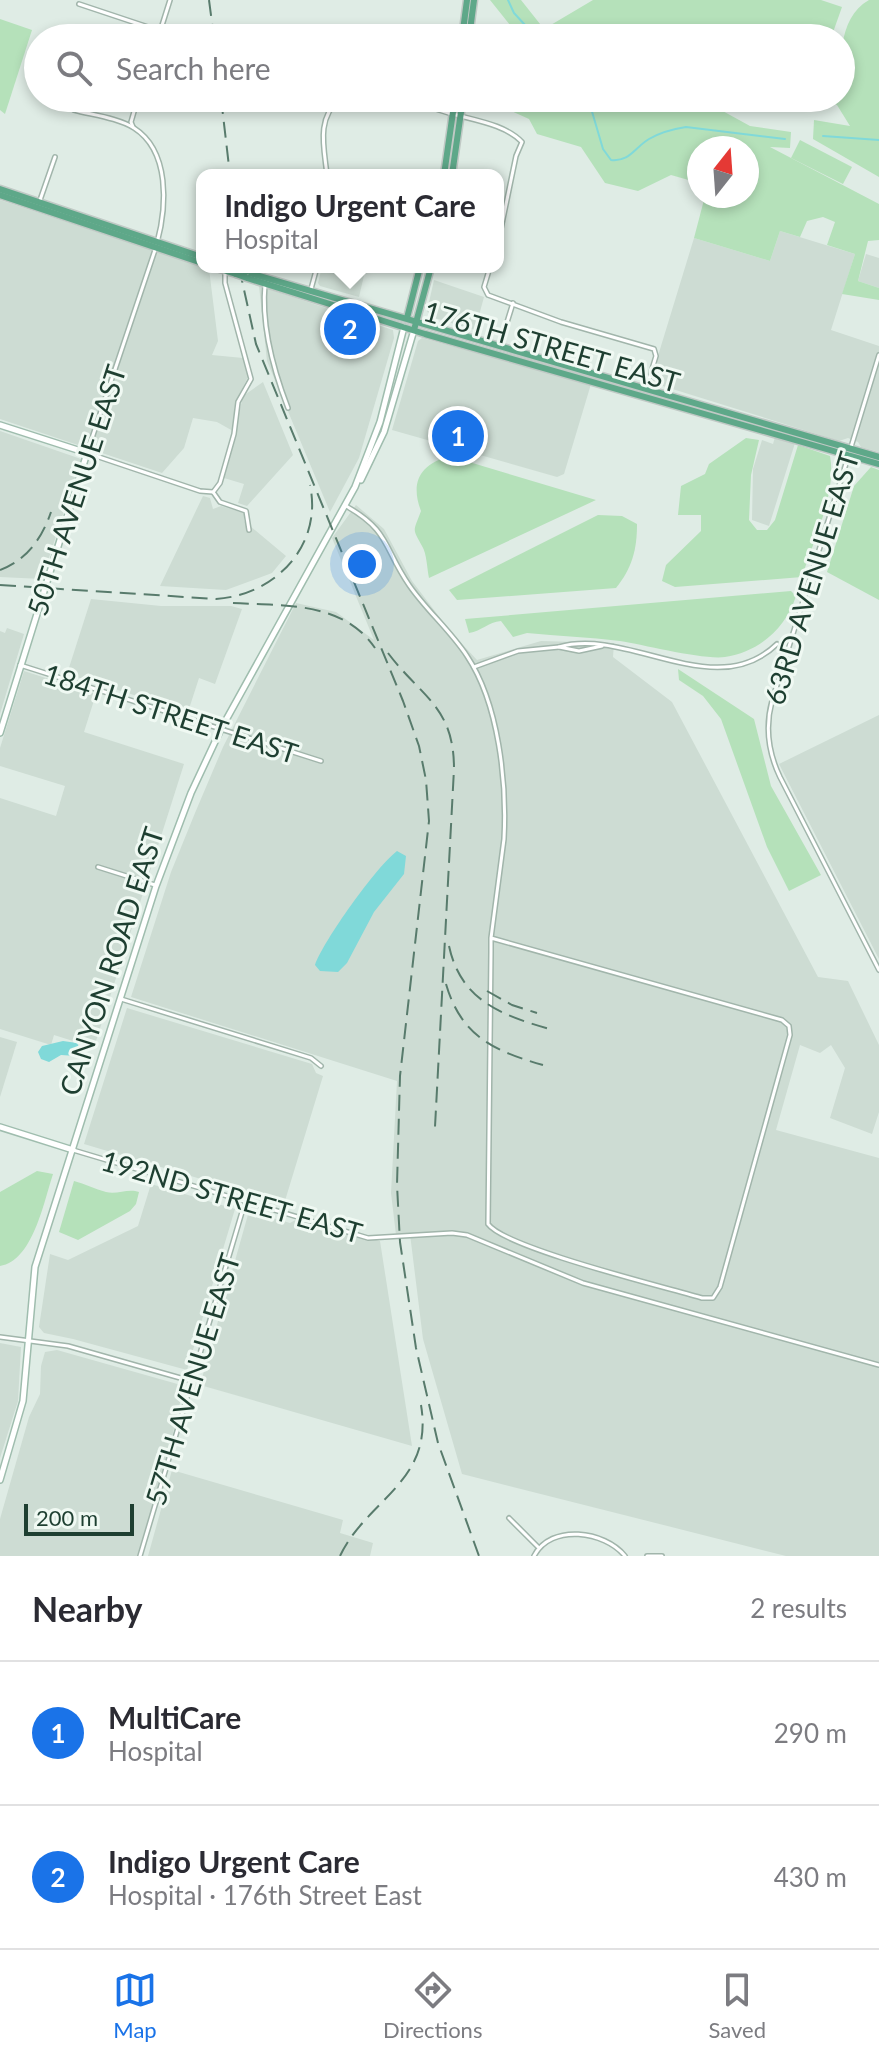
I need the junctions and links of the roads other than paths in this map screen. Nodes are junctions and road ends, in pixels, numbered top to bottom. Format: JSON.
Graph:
{"nodes":[{"id":1,"x":170,"y":0,"type":"edge"},
{"id":2,"x":471,"y":0,"type":"edge"},
{"id":3,"x":79,"y":4,"type":"dead end"},
{"id":4,"x":139,"y":24,"type":"edge"},
{"id":5,"x":162,"y":24,"type":"edge"},
{"id":6,"x":465,"y":24,"type":"edge"},
{"id":7,"x":471,"y":24,"type":"edge"},
{"id":8,"x":81,"y":112,"type":"edge"},
{"id":9,"x":134,"y":112,"type":"edge"},
{"id":10,"x":329,"y":112,"type":"edge"},
{"id":11,"x":440,"y":112,"type":"edge"},
{"id":12,"x":453,"y":112,"type":"edge"},
{"id":13,"x":462,"y":112,"type":"edge"},
{"id":14,"x":452,"y":116,"type":"junction"},
{"id":15,"x":461,"y":118,"type":"junction"},
{"id":16,"x":133,"y":127,"type":"junction"},
{"id":17,"x":55,"y":157,"type":"dead end"},
{"id":18,"x":326,"y":169,"type":"edge"},
{"id":19,"x":445,"y":169,"type":"edge"},
{"id":20,"x":453,"y":169,"type":"edge"},
{"id":21,"x":0,"y":192,"type":"edge"},
{"id":22,"x":36,"y":202,"type":"junction"},
{"id":23,"x":504,"y":214,"type":"edge"},
{"id":24,"x":156,"y":246,"type":"junction"},
{"id":25,"x":196,"y":258,"type":"edge"},
{"id":26,"x":230,"y":273,"type":"edge"},
{"id":27,"x":241,"y":273,"type":"edge"},
{"id":28,"x":315,"y":273,"type":"edge"},
{"id":29,"x":418,"y":273,"type":"edge"},
{"id":30,"x":429,"y":273,"type":"edge"},
{"id":31,"x":488,"y":273,"type":"edge"},
{"id":32,"x":247,"y":275,"type":"junction"},
{"id":33,"x":265,"y":284,"type":"junction"},
{"id":34,"x":309,"y":293,"type":"junction"},
{"id":35,"x":513,"y":303,"type":"junction"},
{"id":36,"x":407,"y":317,"type":"junction"},
{"id":37,"x":417,"y":320,"type":"junction"},
{"id":38,"x":404,"y":327,"type":"junction"},
{"id":39,"x":414,"y":330,"type":"junction"},
{"id":40,"x":499,"y":350,"type":"junction"},
{"id":41,"x":879,"y":355,"type":"edge"},
{"id":42,"x":644,"y":392,"type":"junction"},
{"id":43,"x":288,"y":408,"type":"dead end"},
{"id":44,"x":0,"y":425,"type":"edge"},
{"id":45,"x":773,"y":433,"type":"junction"},
{"id":46,"x":797,"y":433,"type":"junction"},
{"id":47,"x":850,"y":452,"type":"junction"},
{"id":48,"x":87,"y":453,"type":"junction"},
{"id":49,"x":879,"y":457,"type":"edge"},
{"id":50,"x":879,"y":464,"type":"edge"},
{"id":51,"x":355,"y":487,"type":"junction"},
{"id":52,"x":213,"y":492,"type":"junction"},
{"id":53,"x":346,"y":506,"type":"junction"},
{"id":54,"x":249,"y":530,"type":"dead end"},
{"id":55,"x":777,"y":644,"type":"dead end"},
{"id":56,"x":20,"y":665,"type":"junction"},
{"id":57,"x":473,"y":667,"type":"junction"},
{"id":58,"x":221,"y":729,"type":"junction"},
{"id":59,"x":0,"y":733,"type":"edge"},
{"id":60,"x":321,"y":761,"type":"dead end"},
{"id":61,"x":98,"y":867,"type":"dead end"},
{"id":62,"x":156,"y":886,"type":"junction"},
{"id":63,"x":491,"y":938,"type":"junction"},
{"id":64,"x":879,"y":970,"type":"edge"},
{"id":65,"x":120,"y":999,"type":"junction"},
{"id":66,"x":321,"y":1066,"type":"dead end"},
{"id":67,"x":0,"y":1127,"type":"edge"},
{"id":68,"x":73,"y":1150,"type":"junction"},
{"id":69,"x":245,"y":1202,"type":"junction"},
{"id":70,"x":0,"y":1337,"type":"edge"},
{"id":71,"x":30,"y":1340,"type":"junction"},
{"id":72,"x":879,"y":1365,"type":"edge"},
{"id":73,"x":191,"y":1381,"type":"junction"},
{"id":74,"x":0,"y":1480,"type":"edge"},
{"id":75,"x":509,"y":1518,"type":"dead end"},
{"id":76,"x":538,"y":1547,"type":"junction"},
{"id":77,"x":140,"y":1556,"type":"edge"},
{"id":78,"x":534,"y":1556,"type":"edge"},
{"id":79,"x":625,"y":1556,"type":"edge"},
{"id":80,"x":647,"y":1556,"type":"edge"},
{"id":81,"x":662,"y":1556,"type":"edge"}],
"edges":[{"from":1,"to":5,"type":"street"},
{"from":2,"to":6,"type":"main road"},
{"from":2,"to":7,"type":"main road"},
{"from":3,"to":4,"type":"street"},
{"from":8,"to":16,"type":"street"},
{"from":9,"to":16,"type":"street"},
{"from":10,"to":18,"type":"street"},
{"from":11,"to":14,"type":"street"},
{"from":12,"to":14,"type":"main road"},
{"from":13,"to":15,"type":"main road"},
{"from":14,"to":15,"type":"street"},
{"from":14,"to":19,"type":"main road"},
{"from":15,"to":20,"type":"main road"},
{"from":15,"to":23,"type":"street"},
{"from":16,"to":24,"type":"street","name":"50TH AVENUE EAST"},
{"from":17,"to":22,"type":"street"},
{"from":21,"to":22,"type":"main road"},
{"from":21,"to":24,"type":"main road"},
{"from":22,"to":24,"type":"main road"},
{"from":24,"to":25,"type":"main road"},
{"from":24,"to":48,"type":"street","name":"50TH AVENUE EAST"},
{"from":26,"to":52,"type":"street"},
{"from":27,"to":32,"type":"main road","name":"176TH STREET EAST","bridge":true},
{"from":28,"to":34,"type":"street"},
{"from":29,"to":36,"type":"main road","name":"CANYON ROAD EAST"},
{"from":30,"to":37,"type":"main road","name":"CANYON ROAD EAST"},
{"from":31,"to":35,"type":"street"},
{"from":32,"to":33,"type":"main road","name":"176TH STREET EAST"},
{"from":32,"to":34,"type":"main road","name":"176TH STREET EAST"},
{"from":33,"to":34,"type":"main road","name":"176TH STREET EAST"},
{"from":33,"to":43,"type":"street"},
{"from":34,"to":36,"type":"main road","name":"176TH STREET EAST"},
{"from":34,"to":38,"type":"main road","name":"176TH STREET EAST"},
{"from":35,"to":40,"type":"street"},
{"from":35,"to":42,"type":"street"},
{"from":36,"to":37,"type":"main road","name":"176TH STREET EAST"},
{"from":36,"to":38,"type":"main road","name":"CANYON ROAD EAST"},
{"from":37,"to":39,"type":"main road","name":"CANYON ROAD EAST"},
{"from":37,"to":40,"type":"main road","name":"176TH STREET EAST"},
{"from":38,"to":39,"type":"main road","name":"176TH STREET EAST"},
{"from":38,"to":51,"type":"main road","name":"CANYON ROAD EAST"},
{"from":39,"to":40,"type":"main road","name":"176TH STREET EAST"},
{"from":39,"to":51,"type":"main road","name":"CANYON ROAD EAST"},
{"from":40,"to":42,"type":"main road","name":"176TH STREET EAST"},
{"from":41,"to":47,"type":"street","name":"63RD AVENUE EAST"},
{"from":42,"to":45,"type":"main road","name":"176TH STREET EAST"},
{"from":42,"to":46,"type":"main road","name":"176TH STREET EAST"},
{"from":44,"to":48,"type":"main road"},
{"from":45,"to":46,"type":"main road"},
{"from":45,"to":47,"type":"main road","name":"176TH STREET EAST"},
{"from":46,"to":47,"type":"main road","name":"176TH STREET EAST"},
{"from":47,"to":49,"type":"main road","name":"176TH STREET EAST"},
{"from":47,"to":50,"type":"main road","name":"176TH STREET EAST"},
{"from":47,"to":64,"type":"street","name":"63RD AVENUE EAST"},
{"from":48,"to":52,"type":"street"},
{"from":48,"to":56,"type":"main road","name":"50TH AVENUE EAST"},
{"from":51,"to":53,"type":"main road","name":"CANYON ROAD EAST"},
{"from":52,"to":54,"type":"street"},
{"from":53,"to":57,"type":"street"},
{"from":53,"to":58,"type":"main road","name":"CANYON ROAD EAST"},
{"from":55,"to":57,"type":"street"},
{"from":56,"to":58,"type":"street","name":"184TH STREET EAST"},
{"from":56,"to":59,"type":"main road","name":"50TH AVENUE EAST"},
{"from":57,"to":63,"type":"street"},
{"from":58,"to":60,"type":"street","name":"184TH STREET EAST"},
{"from":58,"to":62,"type":"main road","name":"CANYON ROAD EAST"},
{"from":61,"to":62,"type":"street"},
{"from":62,"to":65,"type":"main road","name":"CANYON ROAD EAST"},
{"from":63,"to":63,"type":"street"},
{"from":65,"to":66,"type":"street"},
{"from":65,"to":68,"type":"main road","name":"CANYON ROAD EAST"},
{"from":67,"to":68,"type":"main road","name":"192ND STREET EAST"},
{"from":68,"to":69,"type":"street","name":"192ND STREET EAST"},
{"from":68,"to":71,"type":"main road","name":"CANYON ROAD EAST"},
{"from":69,"to":72,"type":"street","name":"192ND STREET EAST"},
{"from":69,"to":73,"type":"street","name":"57TH AVENUE EAST"},
{"from":70,"to":71,"type":"street"},
{"from":71,"to":73,"type":"street"},
{"from":71,"to":74,"type":"main road","name":"CANYON ROAD EAST"},
{"from":73,"to":77,"type":"street","name":"57TH AVENUE EAST"},
{"from":75,"to":76,"type":"street"},
{"from":76,"to":78,"type":"street"},
{"from":76,"to":79,"type":"street"},
{"from":80,"to":81,"type":"street"}]}
